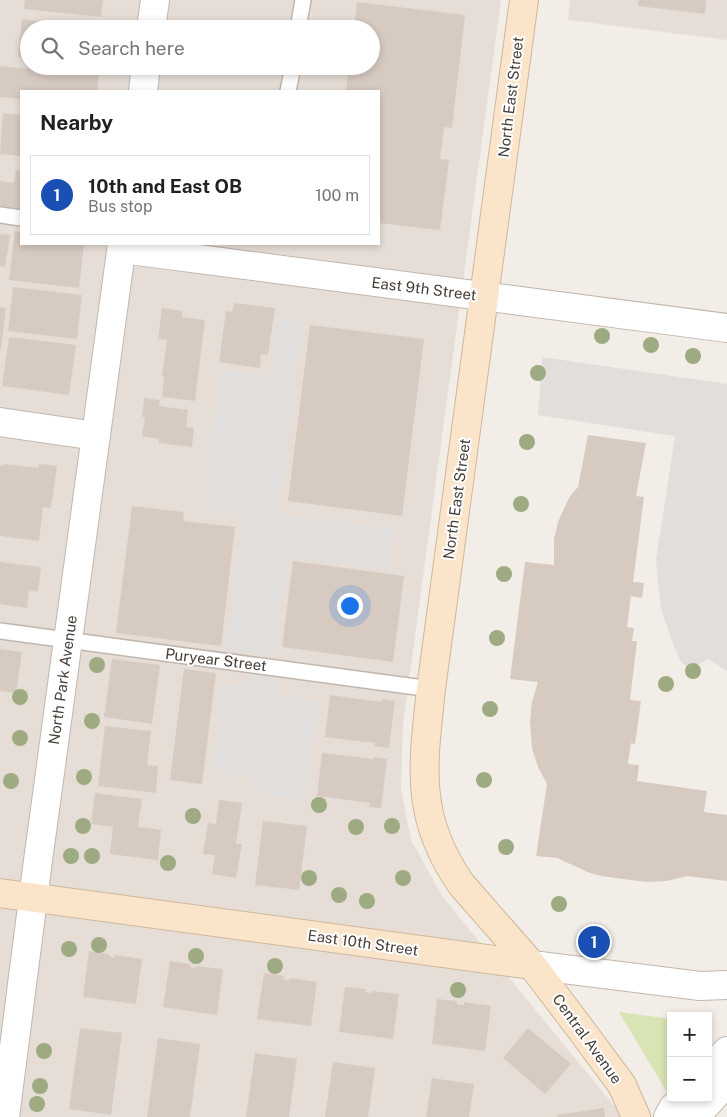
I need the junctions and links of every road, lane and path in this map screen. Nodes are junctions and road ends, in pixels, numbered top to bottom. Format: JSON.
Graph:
{"nodes":[{"id":1,"x":155,"y":0,"type":"edge"},
{"id":2,"x":303,"y":0,"type":"edge"},
{"id":3,"x":524,"y":0,"type":"edge"},
{"id":4,"x":152,"y":20,"type":"edge"},
{"id":5,"x":300,"y":20,"type":"edge"},
{"id":6,"x":145,"y":75,"type":"edge"},
{"id":7,"x":291,"y":75,"type":"edge"},
{"id":8,"x":143,"y":90,"type":"edge"},
{"id":9,"x":288,"y":90,"type":"edge"},
{"id":10,"x":0,"y":216,"type":"edge"},
{"id":11,"x":20,"y":218,"type":"edge"},
{"id":12,"x":122,"y":247,"type":"edge"},
{"id":13,"x":484,"y":297,"type":"junction"},
{"id":14,"x":727,"y":328,"type":"edge"},
{"id":15,"x":0,"y":422,"type":"edge"},
{"id":16,"x":96,"y":436,"type":"junction"},
{"id":17,"x":0,"y":631,"type":"edge"},
{"id":18,"x":68,"y":641,"type":"junction"},
{"id":19,"x":431,"y":689,"type":"junction"},
{"id":20,"x":0,"y":893,"type":"edge"},
{"id":21,"x":33,"y":898,"type":"junction"},
{"id":22,"x":532,"y":965,"type":"junction"},
{"id":23,"x":727,"y":985,"type":"edge"},
{"id":24,"x":727,"y":1051,"type":"edge"},
{"id":25,"x":712,"y":1067,"type":"edge"},
{"id":26,"x":727,"y":1082,"type":"edge"},
{"id":27,"x":679,"y":1102,"type":"edge"},
{"id":28,"x":5,"y":1117,"type":"edge"},
{"id":29,"x":636,"y":1117,"type":"edge"},
{"id":30,"x":668,"y":1117,"type":"edge"},
{"id":31,"x":696,"y":1117,"type":"edge"}],
"edges":[{"from":1,"to":4,"type":"street"},
{"from":2,"to":5,"type":"lane"},
{"from":3,"to":13,"type":"main road","name":"North East Street"},
{"from":6,"to":8,"type":"street"},
{"from":7,"to":9,"type":"lane"},
{"from":10,"to":11,"type":"lane"},
{"from":12,"to":13,"type":"street","name":"East 9th Street"},
{"from":12,"to":16,"type":"street","name":"North Park Avenue"},
{"from":13,"to":14,"type":"street","name":"East 9th Street"},
{"from":13,"to":19,"type":"main road","name":"North East Street"},
{"from":15,"to":16,"type":"street"},
{"from":16,"to":18,"type":"street","name":"North Park Avenue"},
{"from":17,"to":18,"type":"lane","name":"Puryear Street"},
{"from":18,"to":19,"type":"lane","name":"Puryear Street"},
{"from":18,"to":21,"type":"street","name":"North Park Avenue"},
{"from":19,"to":22,"type":"main road","name":"North East Street"},
{"from":20,"to":21,"type":"main road","name":"East 10th Street"},
{"from":21,"to":22,"type":"main road","name":"East 10th Street"},
{"from":21,"to":28,"type":"street","name":"North Park Avenue"},
{"from":22,"to":23,"type":"street","name":"East 10th Street"},
{"from":22,"to":29,"type":"main road","name":"Central Avenue"},
{"from":24,"to":25,"type":"street"},
{"from":26,"to":31,"type":"street"},
{"from":27,"to":30,"type":"street"}]}
